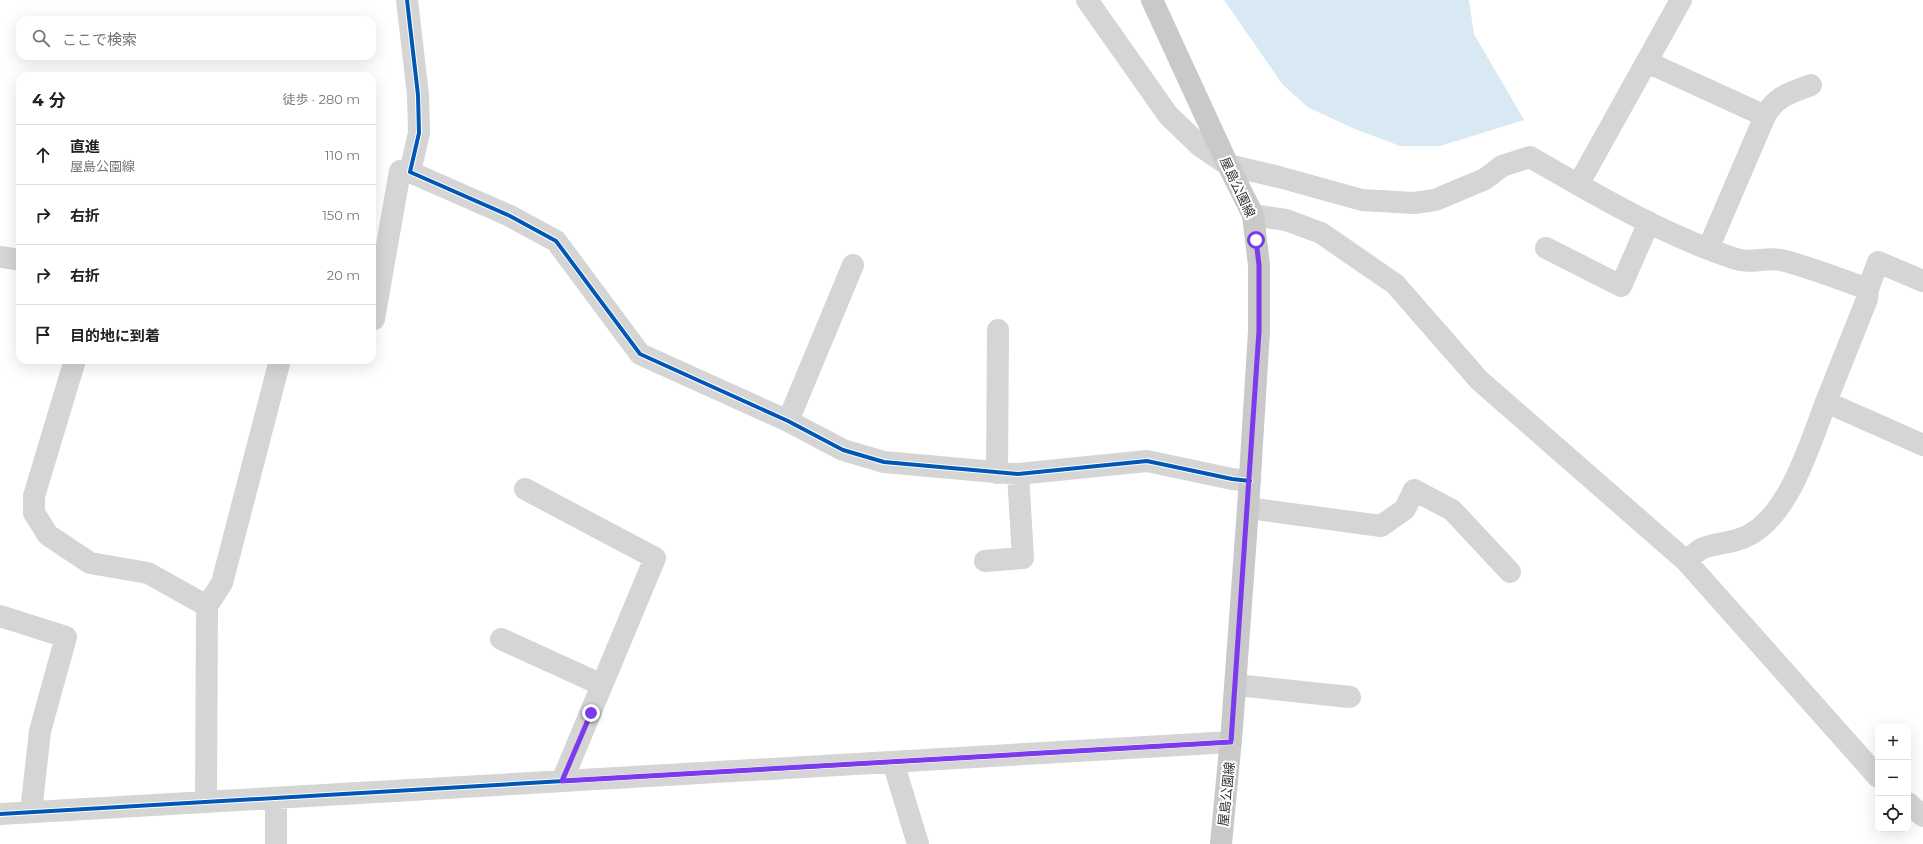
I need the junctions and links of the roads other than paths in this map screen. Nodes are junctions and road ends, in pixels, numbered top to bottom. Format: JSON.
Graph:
{"nodes":[{"id":1,"x":407,"y":0,"type":"edge"},
{"id":2,"x":1086,"y":0,"type":"edge"},
{"id":3,"x":1152,"y":0,"type":"edge"},
{"id":4,"x":1682,"y":0,"type":"edge"},
{"id":5,"x":1647,"y":62,"type":"junction"},
{"id":6,"x":1811,"y":85,"type":"dead end"},
{"id":7,"x":1765,"y":116,"type":"junction"},
{"id":8,"x":1228,"y":166,"type":"junction"},
{"id":9,"x":410,"y":172,"type":"junction"},
{"id":10,"x":1578,"y":185,"type":"junction"},
{"id":11,"x":1253,"y":215,"type":"junction"},
{"id":12,"x":1649,"y":222,"type":"junction"},
{"id":13,"x":1546,"y":248,"type":"dead end"},
{"id":14,"x":1708,"y":249,"type":"junction"},
{"id":15,"x":853,"y":265,"type":"dead end"},
{"id":16,"x":1923,"y":281,"type":"edge"},
{"id":17,"x":1868,"y":289,"type":"junction"},
{"id":18,"x":376,"y":308,"type":"edge"},
{"id":19,"x":998,"y":330,"type":"dead end"},
{"id":20,"x":74,"y":364,"type":"edge"},
{"id":21,"x":279,"y":364,"type":"edge"},
{"id":22,"x":1826,"y":402,"type":"junction"},
{"id":23,"x":788,"y":420,"type":"junction"},
{"id":24,"x":1923,"y":445,"type":"edge"},
{"id":25,"x":1008,"y":473,"type":"junction"},
{"id":26,"x":1250,"y":482,"type":"junction"},
{"id":27,"x":524,"y":489,"type":"dead end"},
{"id":28,"x":1248,"y":508,"type":"junction"},
{"id":29,"x":985,"y":561,"type":"dead end"},
{"id":30,"x":1686,"y":561,"type":"junction"},
{"id":31,"x":1510,"y":572,"type":"dead end"},
{"id":32,"x":207,"y":606,"type":"junction"},
{"id":33,"x":0,"y":616,"type":"edge"},
{"id":34,"x":501,"y":639,"type":"dead end"},
{"id":35,"x":602,"y":685,"type":"junction"},
{"id":36,"x":1236,"y":685,"type":"junction"},
{"id":37,"x":1350,"y":697,"type":"dead end"},
{"id":38,"x":1231,"y":742,"type":"junction"},
{"id":39,"x":893,"y":762,"type":"junction"},
{"id":40,"x":1875,"y":774,"type":"edge"},
{"id":41,"x":562,"y":781,"type":"junction"},
{"id":42,"x":276,"y":798,"type":"junction"},
{"id":43,"x":206,"y":802,"type":"junction"},
{"id":44,"x":1911,"y":805,"type":"edge"},
{"id":45,"x":31,"y":812,"type":"junction"},
{"id":46,"x":0,"y":814,"type":"edge"},
{"id":47,"x":1923,"y":816,"type":"edge"},
{"id":48,"x":276,"y":844,"type":"edge"},
{"id":49,"x":918,"y":844,"type":"edge"},
{"id":50,"x":1220,"y":844,"type":"edge"}],
"edges":[{"from":1,"to":9,"type":"street"},
{"from":2,"to":8,"type":"street"},
{"from":3,"to":8,"type":"main road","name":"屋島公園線"},
{"from":4,"to":5,"type":"street"},
{"from":5,"to":7,"type":"street"},
{"from":5,"to":10,"type":"street"},
{"from":6,"to":7,"type":"street"},
{"from":7,"to":14,"type":"street"},
{"from":8,"to":10,"type":"street"},
{"from":8,"to":11,"type":"main road","name":"屋島公園線"},
{"from":9,"to":18,"type":"street"},
{"from":9,"to":23,"type":"street"},
{"from":10,"to":12,"type":"street"},
{"from":11,"to":26,"type":"main road","name":"屋島公園線"},
{"from":11,"to":30,"type":"street"},
{"from":12,"to":13,"type":"street"},
{"from":12,"to":14,"type":"street"},
{"from":14,"to":17,"type":"street"},
{"from":15,"to":23,"type":"street"},
{"from":16,"to":17,"type":"street"},
{"from":17,"to":22,"type":"street"},
{"from":19,"to":25,"type":"street"},
{"from":20,"to":32,"type":"street"},
{"from":21,"to":32,"type":"street"},
{"from":22,"to":24,"type":"street"},
{"from":22,"to":30,"type":"street"},
{"from":23,"to":25,"type":"street"},
{"from":25,"to":26,"type":"street"},
{"from":25,"to":29,"type":"street"},
{"from":26,"to":28,"type":"main road","name":"屋島公園線"},
{"from":27,"to":35,"type":"street"},
{"from":28,"to":31,"type":"street"},
{"from":28,"to":36,"type":"main road","name":"屋島公園線"},
{"from":30,"to":40,"type":"street"},
{"from":32,"to":43,"type":"street"},
{"from":33,"to":45,"type":"street"},
{"from":34,"to":35,"type":"street"},
{"from":35,"to":41,"type":"street"},
{"from":36,"to":37,"type":"street"},
{"from":36,"to":38,"type":"main road","name":"屋島公園線"},
{"from":38,"to":39,"type":"street"},
{"from":38,"to":50,"type":"main road","name":"屋島公園線"},
{"from":39,"to":41,"type":"street"},
{"from":39,"to":49,"type":"street"},
{"from":41,"to":42,"type":"street"},
{"from":42,"to":43,"type":"street"},
{"from":42,"to":48,"type":"street"},
{"from":43,"to":45,"type":"street"},
{"from":44,"to":47,"type":"street"},
{"from":45,"to":46,"type":"street"}]}
